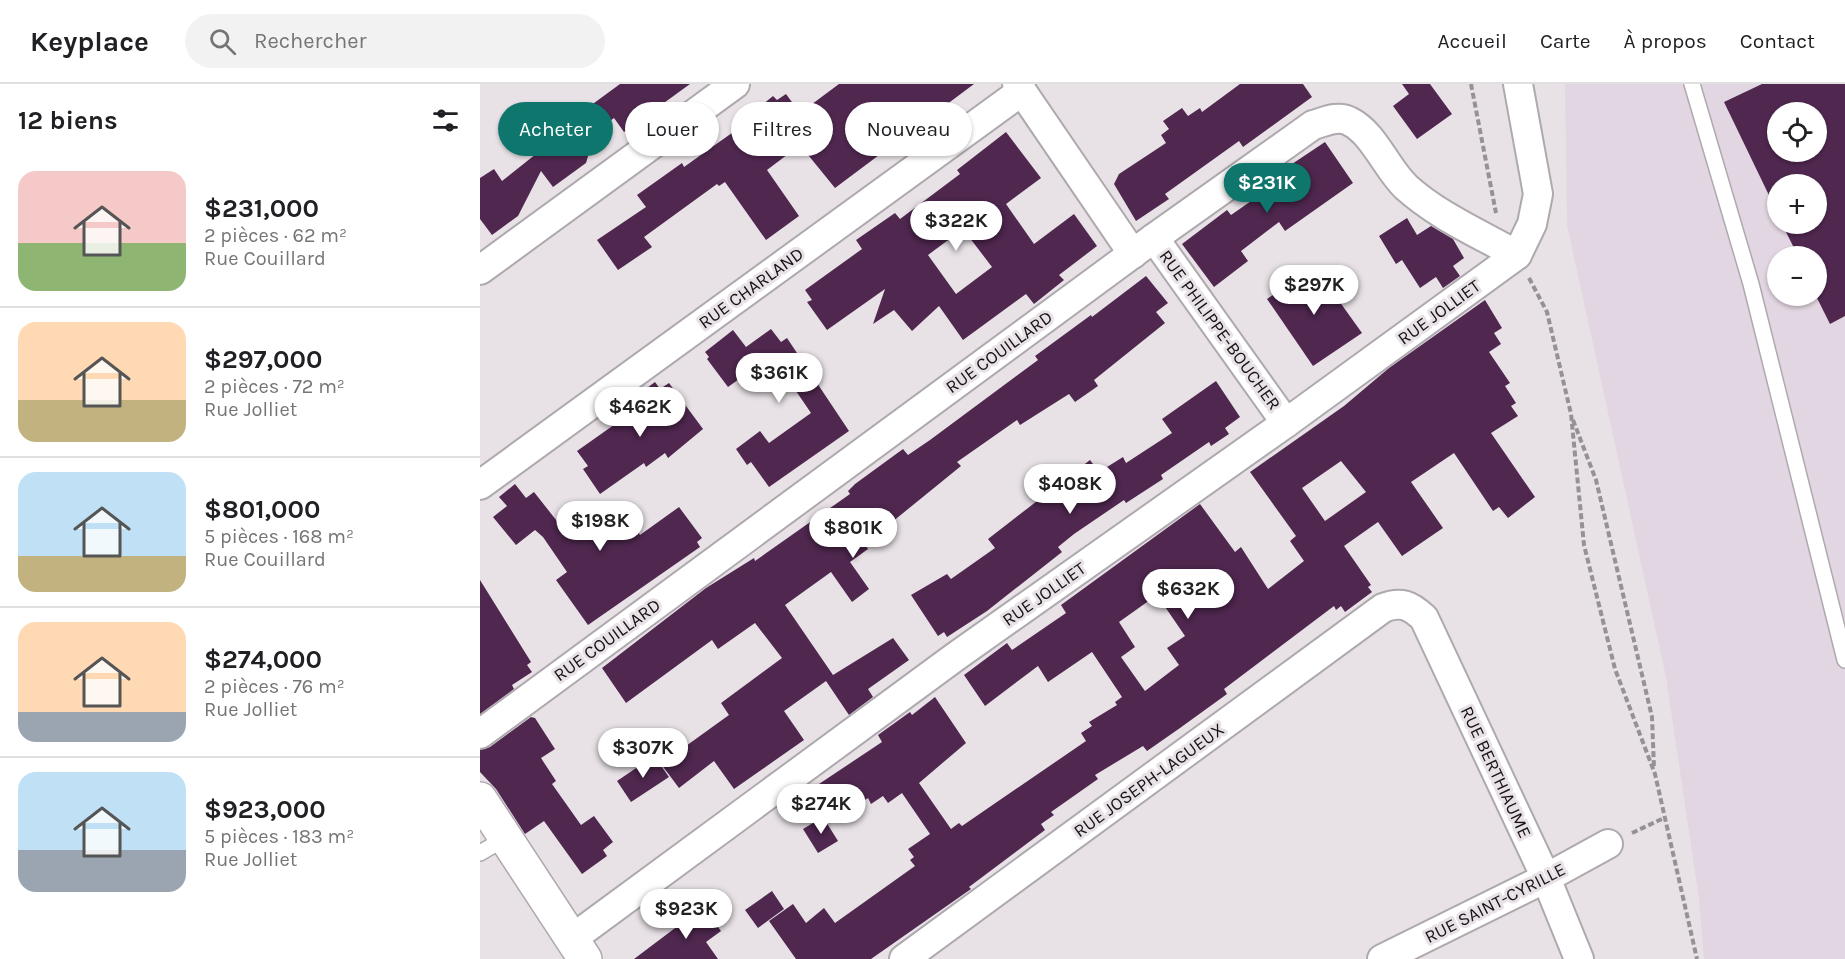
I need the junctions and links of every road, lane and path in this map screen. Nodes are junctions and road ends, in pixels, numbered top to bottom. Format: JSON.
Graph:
{"nodes":[{"id":1,"x":735,"y":84,"type":"edge"},
{"id":2,"x":1518,"y":84,"type":"edge"},
{"id":3,"x":1692,"y":84,"type":"edge"},
{"id":4,"x":1019,"y":88,"type":"edge"},
{"id":5,"x":1143,"y":246,"type":"junction"},
{"id":6,"x":1517,"y":255,"type":"junction"},
{"id":7,"x":480,"y":270,"type":"edge"},
{"id":8,"x":1286,"y":423,"type":"junction"},
{"id":9,"x":480,"y":485,"type":"edge"},
{"id":10,"x":1395,"y":603,"type":"joint"},
{"id":11,"x":1845,"y":660,"type":"edge"},
{"id":12,"x":480,"y":734,"type":"edge"},
{"id":13,"x":1655,"y":774,"type":"junction"},
{"id":14,"x":480,"y":799,"type":"edge"},
{"id":15,"x":1664,"y":818,"type":"junction"},
{"id":16,"x":1608,"y":844,"type":"joint"},
{"id":17,"x":492,"y":846,"type":"edge"},
{"id":18,"x":1546,"y":878,"type":"junction"},
{"id":19,"x":579,"y":948,"type":"edge"},
{"id":20,"x":1389,"y":957,"type":"edge"},
{"id":21,"x":904,"y":959,"type":"edge"},
{"id":22,"x":1579,"y":959,"type":"edge"},
{"id":23,"x":1697,"y":959,"type":"edge"}],
"edges":[{"from":1,"to":7,"type":"street"},
{"from":2,"to":6,"type":"street"},
{"from":3,"to":11,"type":"lane"},
{"from":4,"to":5,"type":"street","name":"RUE PHILIPPE-BOUCHER"},
{"from":4,"to":9,"type":"street","name":"RUE CHARLAND"},
{"from":5,"to":6,"type":"street","name":"RUE COUILLARD"},
{"from":5,"to":8,"type":"street","name":"RUE PHILIPPE-BOUCHER"},
{"from":5,"to":12,"type":"street","name":"RUE COUILLARD"},
{"from":6,"to":8,"type":"street","name":"RUE JOLLIET"},
{"from":8,"to":19,"type":"street","name":"RUE JOLLIET"},
{"from":10,"to":18,"type":"street","name":"RUE BERTHIAUME"},
{"from":10,"to":21,"type":"street","name":"RUE JOSEPH-LAGUEUX"},
{"from":13,"to":13,"type":"path"},
{"from":13,"to":15,"type":"path"},
{"from":14,"to":17,"type":"street"},
{"from":15,"to":16,"type":"path"},
{"from":15,"to":23,"type":"path"},
{"from":16,"to":18,"type":"street","name":"RUE SAINT-CYRILLE"},
{"from":17,"to":19,"type":"street"},
{"from":18,"to":20,"type":"street","name":"RUE SAINT-CYRILLE"},
{"from":18,"to":22,"type":"street","name":"RUE BERTHIAUME"}]}
